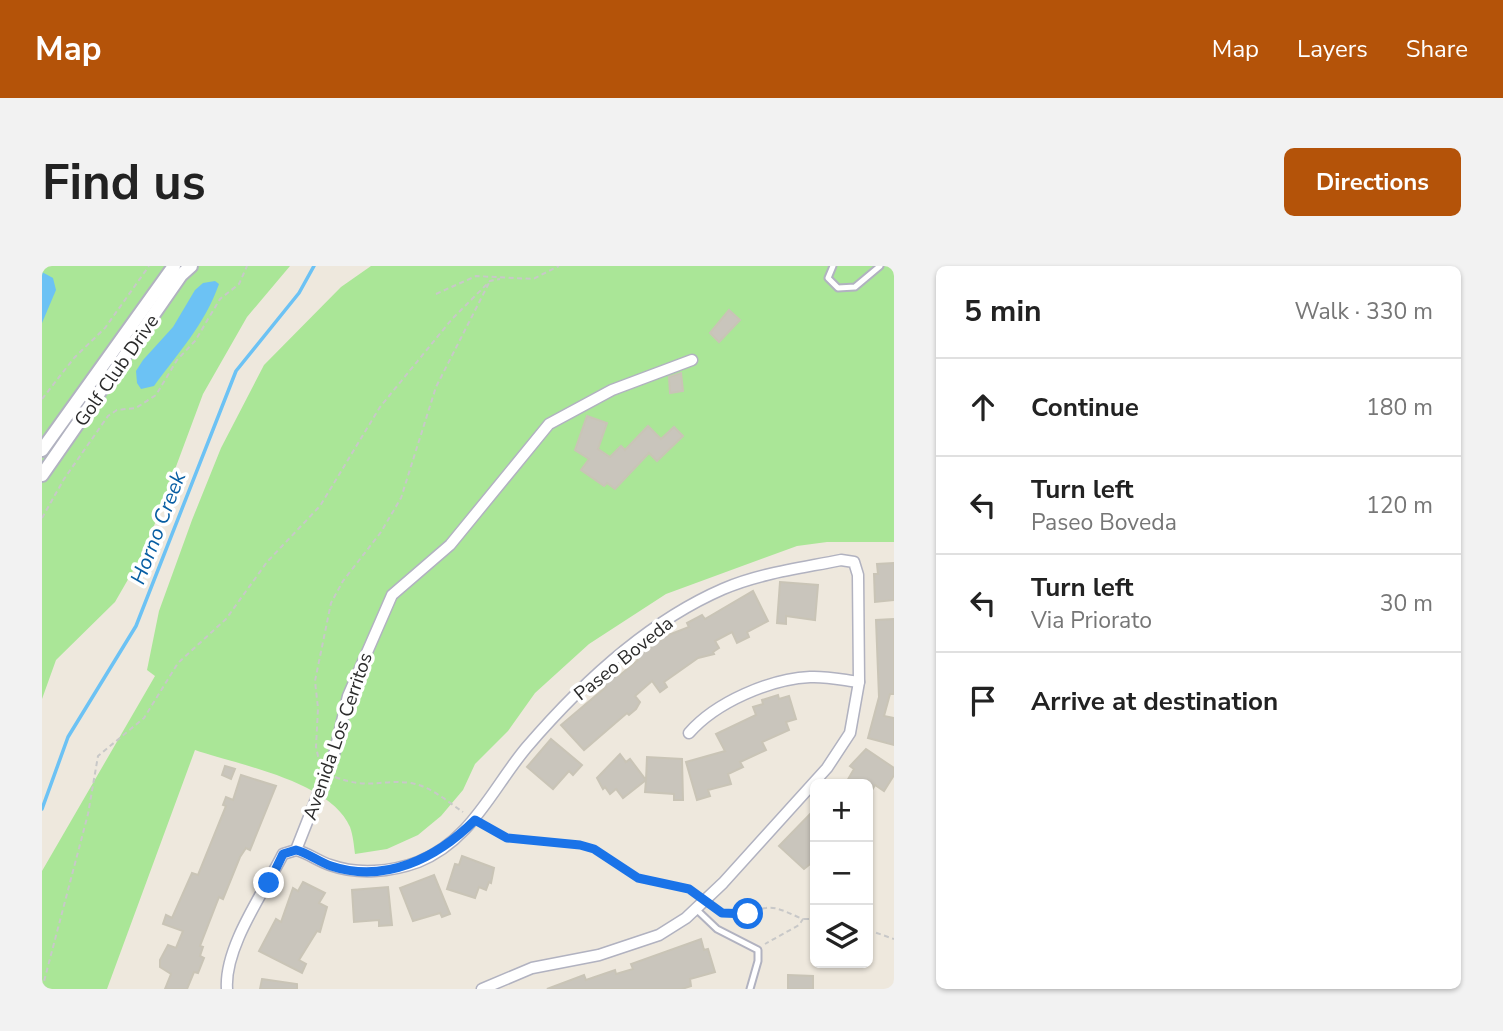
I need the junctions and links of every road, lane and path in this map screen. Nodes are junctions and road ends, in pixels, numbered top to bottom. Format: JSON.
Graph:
{"nodes":[{"id":1,"x":149,"y":266,"type":"edge"},
{"id":2,"x":174,"y":266,"type":"edge"},
{"id":3,"x":191,"y":266,"type":"edge"},
{"id":4,"x":247,"y":266,"type":"edge"},
{"id":5,"x":559,"y":266,"type":"edge"},
{"id":6,"x":833,"y":266,"type":"edge"},
{"id":7,"x":880,"y":266,"type":"edge"},
{"id":8,"x":500,"y":279,"type":"junction"},
{"id":9,"x":436,"y":294,"type":"dead end"},
{"id":10,"x":692,"y":360,"type":"dead end"},
{"id":11,"x":42,"y":398,"type":"edge"},
{"id":12,"x":42,"y":450,"type":"edge"},
{"id":13,"x":42,"y":475,"type":"edge"},
{"id":14,"x":42,"y":518,"type":"edge"},
{"id":15,"x":859,"y":682,"type":"junction"},
{"id":16,"x":690,"y":733,"type":"dead end"},
{"id":17,"x":475,"y":820,"type":"junction"},
{"id":18,"x":296,"y":850,"type":"junction"},
{"id":19,"x":700,"y":905,"type":"junction"},
{"id":20,"x":803,"y":919,"type":"junction"},
{"id":21,"x":810,"y":919,"type":"edge"},
{"id":22,"x":873,"y":932,"type":"edge"},
{"id":23,"x":894,"y":939,"type":"edge"},
{"id":24,"x":758,"y":950,"type":"junction"},
{"id":25,"x":493,"y":987,"type":"edge"},
{"id":26,"x":42,"y":989,"type":"edge"},
{"id":27,"x":227,"y":989,"type":"edge"},
{"id":28,"x":482,"y":989,"type":"edge"},
{"id":29,"x":750,"y":989,"type":"edge"}],
"edges":[{"from":1,"to":11,"type":"path"},
{"from":2,"to":12,"type":"street","name":"Golf Club Drive"},
{"from":3,"to":13,"type":"street","name":"Golf Club Drive"},
{"from":4,"to":14,"type":"path"},
{"from":5,"to":8,"type":"path"},
{"from":6,"to":7,"type":"lane"},
{"from":8,"to":9,"type":"path"},
{"from":8,"to":26,"type":"path"},
{"from":10,"to":18,"type":"street","name":"Avenida Los Cerritos"},
{"from":15,"to":16,"type":"street"},
{"from":15,"to":17,"type":"street","name":"Paseo Boveda"},
{"from":15,"to":19,"type":"street"},
{"from":17,"to":18,"type":"street","name":"Paseo Boveda"},
{"from":17,"to":19,"type":"path"},
{"from":18,"to":27,"type":"street"},
{"from":19,"to":20,"type":"path"},
{"from":19,"to":24,"type":"lane"},
{"from":19,"to":25,"type":"street"},
{"from":20,"to":21,"type":"path"},
{"from":20,"to":24,"type":"path"},
{"from":22,"to":23,"type":"path"},
{"from":24,"to":29,"type":"lane"},
{"from":25,"to":28,"type":"street"}]}
